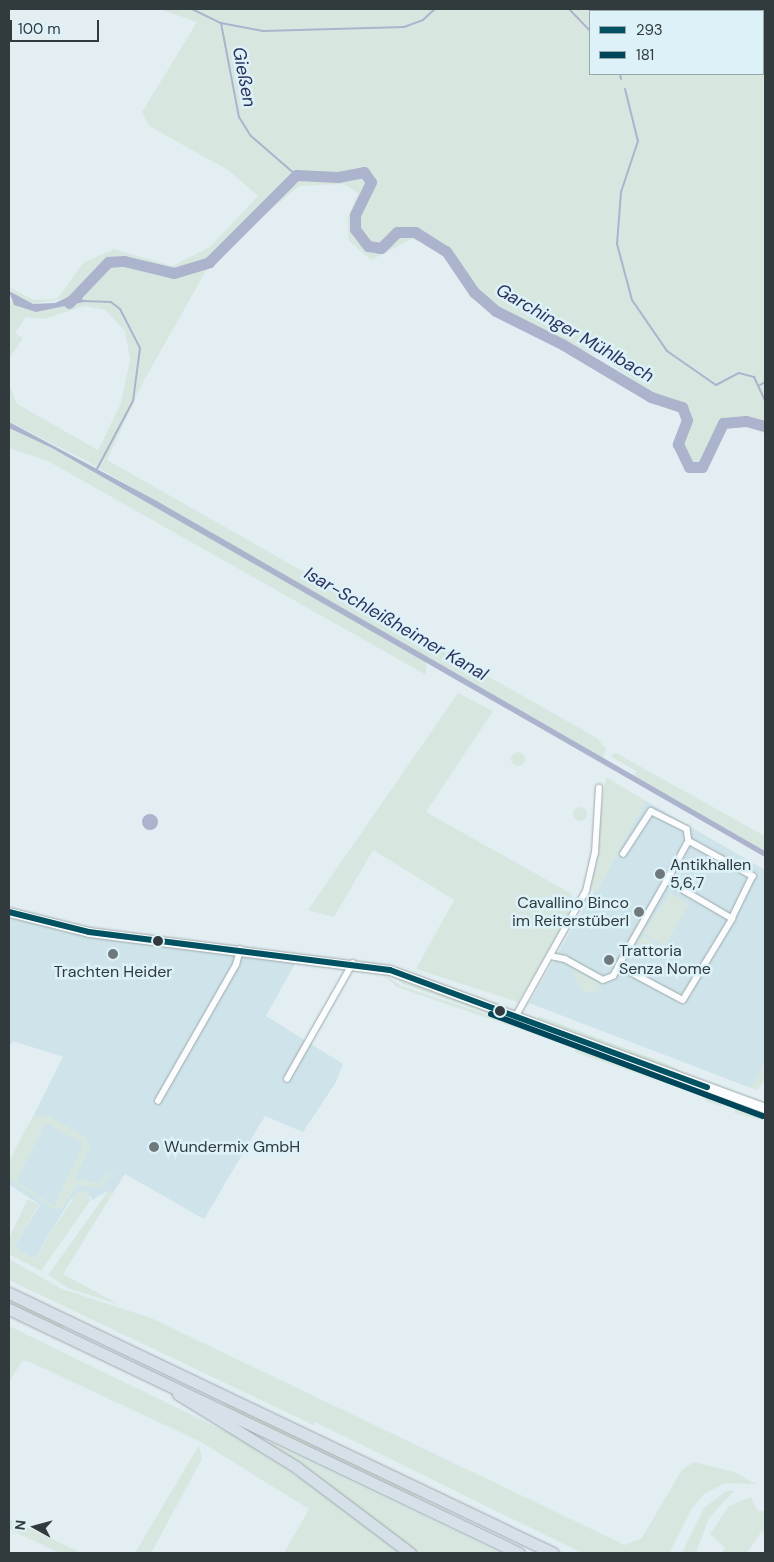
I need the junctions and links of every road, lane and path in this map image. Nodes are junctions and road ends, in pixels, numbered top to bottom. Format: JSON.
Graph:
{"nodes":[{"id":1,"x":600,"y":788,"type":"dead end"},
{"id":2,"x":689,"y":841,"type":"junction"},
{"id":3,"x":623,"y":854,"type":"dead end"},
{"id":4,"x":667,"y":881,"type":"junction"},
{"id":5,"x":9,"y":912,"type":"edge"},
{"id":6,"x":732,"y":920,"type":"junction"},
{"id":7,"x":240,"y":950,"type":"junction"},
{"id":8,"x":551,"y":956,"type":"junction"},
{"id":9,"x":352,"y":966,"type":"junction"},
{"id":10,"x":619,"y":966,"type":"junction"},
{"id":11,"x":517,"y":1014,"type":"junction"},
{"id":12,"x":287,"y":1079,"type":"dead end"},
{"id":13,"x":158,"y":1101,"type":"dead end"},
{"id":14,"x":765,"y":1108,"type":"edge"},
{"id":15,"x":9,"y":1293,"type":"edge"},
{"id":16,"x":9,"y":1310,"type":"edge"},
{"id":17,"x":167,"y":1384,"type":"junction"},
{"id":18,"x":410,"y":1553,"type":"edge"},
{"id":19,"x":519,"y":1553,"type":"edge"},
{"id":20,"x":553,"y":1553,"type":"edge"}],
"edges":[{"from":1,"to":8,"type":"street"},
{"from":2,"to":3,"type":"street"},
{"from":2,"to":4,"type":"street"},
{"from":2,"to":6,"type":"street"},
{"from":4,"to":6,"type":"street"},
{"from":4,"to":10,"type":"street"},
{"from":5,"to":7,"type":"main road"},
{"from":6,"to":10,"type":"street"},
{"from":7,"to":9,"type":"main road"},
{"from":7,"to":13,"type":"street"},
{"from":8,"to":10,"type":"street"},
{"from":8,"to":11,"type":"street"},
{"from":9,"to":11,"type":"main road"},
{"from":9,"to":12,"type":"street"},
{"from":11,"to":14,"type":"main road"},
{"from":15,"to":20,"type":"highway"},
{"from":16,"to":17,"type":"highway"},
{"from":17,"to":18,"type":"highway"},
{"from":17,"to":19,"type":"highway"}]}
